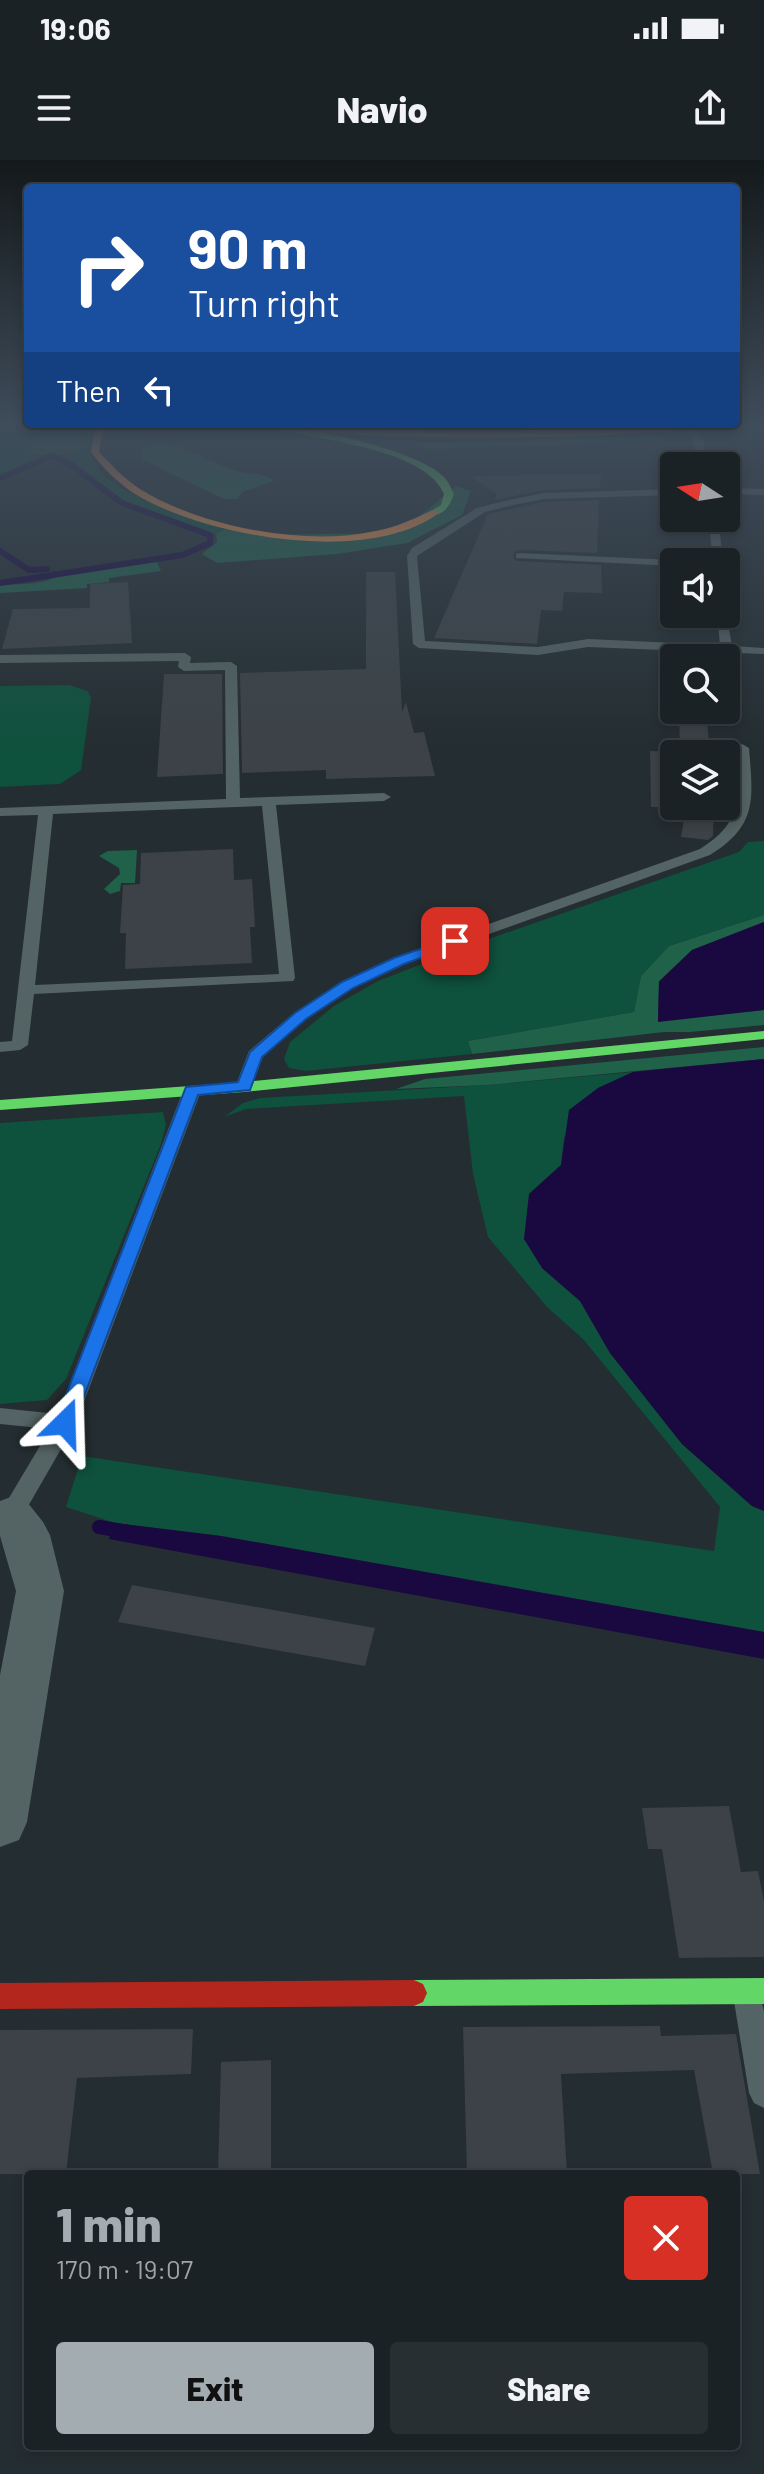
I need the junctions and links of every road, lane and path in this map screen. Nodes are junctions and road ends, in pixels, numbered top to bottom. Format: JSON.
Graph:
{"nodes":[{"id":1,"x":260,"y":532,"type":"edge"},
{"id":2,"x":383,"y":532,"type":"edge"},
{"id":3,"x":445,"y":532,"type":"edge"},
{"id":4,"x":520,"y":556,"type":"dead end"},
{"id":5,"x":660,"y":562,"type":"edge"},
{"id":6,"x":660,"y":646,"type":"edge"},
{"id":7,"x":740,"y":650,"type":"edge"},
{"id":8,"x":763,"y":651,"type":"edge"},
{"id":9,"x":0,"y":659,"type":"edge"},
{"id":10,"x":742,"y":748,"type":"dead end"},
{"id":11,"x":384,"y":797,"type":"dead end"},
{"id":12,"x":269,"y":802,"type":"junction"},
{"id":13,"x":233,"y":803,"type":"junction"},
{"id":14,"x":46,"y":810,"type":"junction"},
{"id":15,"x":0,"y":812,"type":"edge"},
{"id":16,"x":26,"y":990,"type":"junction"},
{"id":17,"x":764,"y":1035,"type":"edge"},
{"id":18,"x":0,"y":1047,"type":"edge"},
{"id":19,"x":244,"y":1087,"type":"junction"},
{"id":20,"x":192,"y":1091,"type":"junction"},
{"id":21,"x":0,"y":1105,"type":"edge"},
{"id":22,"x":0,"y":1416,"type":"edge"},
{"id":23,"x":65,"y":1423,"type":"junction"},
{"id":24,"x":5,"y":1521,"type":"edge"},
{"id":25,"x":0,"y":1822,"type":"edge"},
{"id":26,"x":755,"y":1991,"type":"edge"},
{"id":27,"x":0,"y":1996,"type":"edge"},
{"id":28,"x":764,"y":2093,"type":"edge"}],
"edges":[{"from":1,"to":2,"type":"main road"},
{"from":3,"to":6,"type":"lane"},
{"from":4,"to":5,"type":"lane"},
{"from":7,"to":8,"type":"lane"},
{"from":9,"to":13,"type":"lane"},
{"from":10,"to":19,"type":"lane"},
{"from":11,"to":12,"type":"lane"},
{"from":12,"to":13,"type":"lane"},
{"from":12,"to":16,"type":"lane"},
{"from":13,"to":14,"type":"lane"},
{"from":14,"to":15,"type":"lane"},
{"from":14,"to":16,"type":"lane"},
{"from":16,"to":18,"type":"lane"},
{"from":17,"to":19,"type":"main road"},
{"from":19,"to":20,"type":"main road"},
{"from":20,"to":21,"type":"main road"},
{"from":20,"to":23,"type":"lane"},
{"from":22,"to":23,"type":"lane"},
{"from":23,"to":24,"type":"lane"},
{"from":24,"to":25,"type":"street"},
{"from":26,"to":27,"type":"main road"},
{"from":26,"to":28,"type":"lane"}]}
